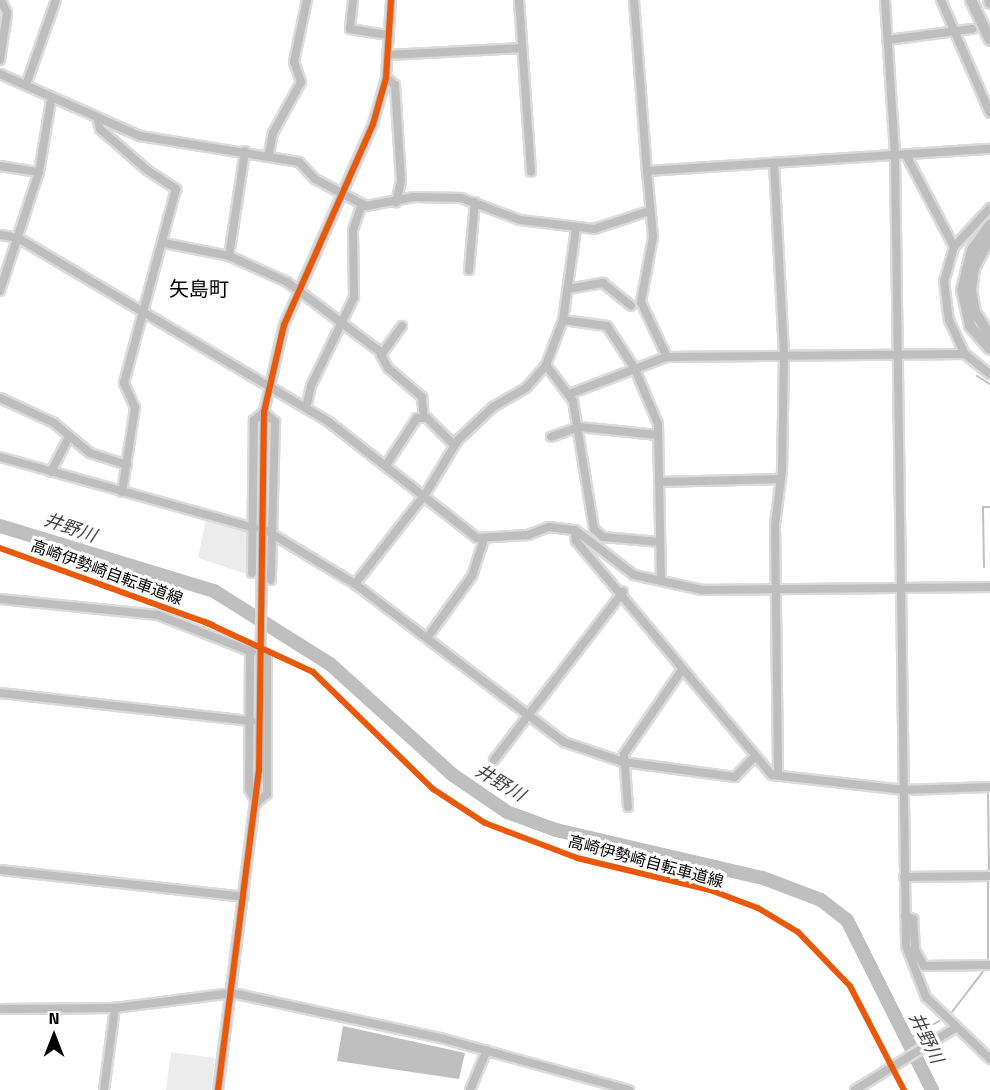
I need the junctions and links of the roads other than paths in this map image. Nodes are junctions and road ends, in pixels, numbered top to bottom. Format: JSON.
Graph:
{"nodes":[{"id":1,"x":1,"y":0,"type":"edge"},
{"id":2,"x":56,"y":0,"type":"edge"},
{"id":3,"x":308,"y":0,"type":"edge"},
{"id":4,"x":353,"y":0,"type":"edge"},
{"id":5,"x":391,"y":0,"type":"edge"},
{"id":6,"x":519,"y":0,"type":"edge"},
{"id":7,"x":634,"y":0,"type":"edge"},
{"id":8,"x":885,"y":0,"type":"edge"},
{"id":9,"x":941,"y":0,"type":"edge"},
{"id":10,"x":971,"y":0,"type":"edge"},
{"id":11,"x":980,"y":18,"type":"junction"},
{"id":12,"x":972,"y":29,"type":"dead end"},
{"id":13,"x":957,"y":33,"type":"junction"},
{"id":14,"x":389,"y":35,"type":"junction"},
{"id":15,"x":888,"y":40,"type":"junction"},
{"id":16,"x":990,"y":40,"type":"edge"},
{"id":17,"x":990,"y":45,"type":"edge"},
{"id":18,"x":522,"y":48,"type":"junction"},
{"id":19,"x":388,"y":56,"type":"junction"},
{"id":20,"x":0,"y":60,"type":"edge"},
{"id":21,"x":0,"y":74,"type":"edge"},
{"id":22,"x":386,"y":78,"type":"junction"},
{"id":23,"x":26,"y":85,"type":"junction"},
{"id":24,"x":51,"y":100,"type":"junction"},
{"id":25,"x":990,"y":113,"type":"edge"},
{"id":26,"x":99,"y":121,"type":"junction"},
{"id":27,"x":990,"y":149,"type":"edge"},
{"id":28,"x":244,"y":151,"type":"junction"},
{"id":29,"x":269,"y":153,"type":"junction"},
{"id":30,"x":906,"y":154,"type":"junction"},
{"id":31,"x":895,"y":156,"type":"junction"},
{"id":32,"x":774,"y":163,"type":"junction"},
{"id":33,"x":0,"y":166,"type":"edge"},
{"id":34,"x":647,"y":171,"type":"junction"},
{"id":35,"x":39,"y":172,"type":"junction"},
{"id":36,"x":531,"y":172,"type":"dead end"},
{"id":37,"x":342,"y":194,"type":"junction"},
{"id":38,"x":396,"y":202,"type":"junction"},
{"id":39,"x":475,"y":202,"type":"junction"},
{"id":40,"x":362,"y":204,"type":"junction"},
{"id":41,"x":990,"y":208,"type":"edge"},
{"id":42,"x":649,"y":211,"type":"junction"},
{"id":43,"x":990,"y":225,"type":"edge"},
{"id":44,"x":576,"y":229,"type":"junction"},
{"id":45,"x":0,"y":235,"type":"edge"},
{"id":46,"x":18,"y":238,"type":"junction"},
{"id":47,"x":990,"y":238,"type":"edge"},
{"id":48,"x":164,"y":243,"type":"junction"},
{"id":49,"x":954,"y":248,"type":"junction"},
{"id":50,"x":229,"y":256,"type":"junction"},
{"id":51,"x":469,"y":270,"type":"dead end"},
{"id":52,"x":297,"y":289,"type":"junction"},
{"id":53,"x":568,"y":289,"type":"junction"},
{"id":54,"x":0,"y":291,"type":"edge"},
{"id":55,"x":631,"y":306,"type":"dead end"},
{"id":56,"x":143,"y":312,"type":"junction"},
{"id":57,"x":563,"y":320,"type":"junction"},
{"id":58,"x":343,"y":321,"type":"junction"},
{"id":59,"x":402,"y":326,"type":"dead end"},
{"id":60,"x":990,"y":336,"type":"edge"},
{"id":61,"x":990,"y":350,"type":"edge"},
{"id":62,"x":382,"y":353,"type":"junction"},
{"id":63,"x":965,"y":354,"type":"junction"},
{"id":64,"x":898,"y":355,"type":"junction"},
{"id":65,"x":667,"y":357,"type":"junction"},
{"id":66,"x":784,"y":357,"type":"junction"},
{"id":67,"x":546,"y":365,"type":"junction"},
{"id":68,"x":635,"y":369,"type":"junction"},
{"id":69,"x":990,"y":374,"type":"edge"},
{"id":70,"x":269,"y":387,"type":"junction"},
{"id":71,"x":570,"y":394,"type":"junction"},
{"id":72,"x":0,"y":398,"type":"edge"},
{"id":73,"x":306,"y":408,"type":"junction"},
{"id":74,"x":264,"y":412,"type":"junction"},
{"id":75,"x":424,"y":418,"type":"junction"},
{"id":76,"x":579,"y":427,"type":"junction"},
{"id":77,"x":657,"y":435,"type":"junction"},
{"id":78,"x":69,"y":437,"type":"junction"},
{"id":79,"x":551,"y":437,"type":"dead end"},
{"id":80,"x":454,"y":445,"type":"junction"},
{"id":81,"x":0,"y":457,"type":"edge"},
{"id":82,"x":127,"y":465,"type":"junction"},
{"id":83,"x":386,"y":465,"type":"junction"},
{"id":84,"x":51,"y":472,"type":"junction"},
{"id":85,"x":781,"y":479,"type":"junction"},
{"id":86,"x":659,"y":483,"type":"junction"},
{"id":87,"x":122,"y":492,"type":"junction"},
{"id":88,"x":426,"y":494,"type":"junction"},
{"id":89,"x":253,"y":527,"type":"junction"},
{"id":90,"x":575,"y":530,"type":"junction"},
{"id":91,"x":269,"y":532,"type":"junction"},
{"id":92,"x":484,"y":539,"type":"junction"},
{"id":93,"x":660,"y":542,"type":"junction"},
{"id":94,"x":252,"y":573,"type":"dead end"},
{"id":95,"x":271,"y":580,"type":"dead end"},
{"id":96,"x":661,"y":581,"type":"junction"},
{"id":97,"x":355,"y":584,"type":"junction"},
{"id":98,"x":990,"y":587,"type":"edge"},
{"id":99,"x":901,"y":588,"type":"junction"},
{"id":100,"x":777,"y":589,"type":"junction"},
{"id":101,"x":623,"y":592,"type":"junction"},
{"id":102,"x":0,"y":599,"type":"edge"},
{"id":103,"x":427,"y":638,"type":"junction"},
{"id":104,"x":267,"y":658,"type":"dead end"},
{"id":105,"x":681,"y":671,"type":"junction"},
{"id":106,"x":0,"y":693,"type":"edge"},
{"id":107,"x":530,"y":716,"type":"junction"},
{"id":108,"x":251,"y":721,"type":"junction"},
{"id":109,"x":755,"y":756,"type":"junction"},
{"id":110,"x":494,"y":760,"type":"dead end"},
{"id":111,"x":623,"y":762,"type":"junction"},
{"id":112,"x":778,"y":775,"type":"junction"},
{"id":113,"x":990,"y":787,"type":"edge"},
{"id":114,"x":904,"y":789,"type":"junction"},
{"id":115,"x":256,"y":803,"type":"junction"},
{"id":116,"x":628,"y":807,"type":"dead end"},
{"id":117,"x":0,"y":870,"type":"edge"},
{"id":118,"x":990,"y":876,"type":"edge"},
{"id":119,"x":904,"y":877,"type":"junction"},
{"id":120,"x":244,"y":897,"type":"junction"},
{"id":121,"x":905,"y":916,"type":"junction"},
{"id":122,"x":990,"y":965,"type":"edge"},
{"id":123,"x":232,"y":993,"type":"junction"},
{"id":124,"x":115,"y":1008,"type":"junction"},
{"id":125,"x":0,"y":1010,"type":"edge"},
{"id":126,"x":956,"y":1028,"type":"junction"},
{"id":127,"x":487,"y":1050,"type":"junction"},
{"id":128,"x":990,"y":1059,"type":"edge"},
{"id":129,"x":104,"y":1090,"type":"edge"},
{"id":130,"x":218,"y":1090,"type":"edge"},
{"id":131,"x":470,"y":1090,"type":"edge"},
{"id":132,"x":628,"y":1090,"type":"edge"},
{"id":133,"x":855,"y":1090,"type":"edge"}],
"edges":[{"from":1,"to":20,"type":"street"},
{"from":2,"to":23,"type":"street"},
{"from":3,"to":29,"type":"street"},
{"from":4,"to":14,"type":"street"},
{"from":5,"to":14,"type":"street"},
{"from":6,"to":18,"type":"street"},
{"from":7,"to":34,"type":"street"},
{"from":8,"to":15,"type":"street"},
{"from":9,"to":13,"type":"street"},
{"from":10,"to":11,"type":"highway"},
{"from":11,"to":16,"type":"highway"},
{"from":11,"to":17,"type":"highway"},
{"from":12,"to":13,"type":"street"},
{"from":13,"to":15,"type":"street"},
{"from":13,"to":25,"type":"street"},
{"from":14,"to":19,"type":"street"},
{"from":15,"to":31,"type":"street"},
{"from":18,"to":19,"type":"street"},
{"from":18,"to":36,"type":"street"},
{"from":19,"to":22,"type":"street"},
{"from":21,"to":23,"type":"street"},
{"from":22,"to":37,"type":"street"},
{"from":22,"to":38,"type":"street"},
{"from":23,"to":24,"type":"street"},
{"from":24,"to":26,"type":"street"},
{"from":24,"to":35,"type":"street"},
{"from":26,"to":28,"type":"street"},
{"from":26,"to":48,"type":"street"},
{"from":27,"to":30,"type":"street"},
{"from":28,"to":29,"type":"street"},
{"from":28,"to":50,"type":"street"},
{"from":29,"to":37,"type":"street"},
{"from":30,"to":31,"type":"street"},
{"from":30,"to":49,"type":"street"},
{"from":31,"to":32,"type":"street"},
{"from":31,"to":64,"type":"street"},
{"from":32,"to":34,"type":"street"},
{"from":32,"to":66,"type":"street"},
{"from":33,"to":35,"type":"street"},
{"from":34,"to":42,"type":"street"},
{"from":35,"to":46,"type":"street"},
{"from":37,"to":40,"type":"street"},
{"from":37,"to":52,"type":"street"},
{"from":38,"to":39,"type":"street"},
{"from":38,"to":40,"type":"street"},
{"from":39,"to":44,"type":"street"},
{"from":39,"to":51,"type":"street"},
{"from":40,"to":58,"type":"street"},
{"from":41,"to":49,"type":"street"},
{"from":42,"to":44,"type":"street"},
{"from":42,"to":65,"type":"street"},
{"from":43,"to":61,"type":"highway"},
{"from":44,"to":53,"type":"street"},
{"from":45,"to":46,"type":"street"},
{"from":46,"to":54,"type":"street"},
{"from":46,"to":56,"type":"street"},
{"from":47,"to":60,"type":"highway"},
{"from":48,"to":50,"type":"street"},
{"from":48,"to":56,"type":"street"},
{"from":49,"to":63,"type":"street"},
{"from":50,"to":52,"type":"street"},
{"from":52,"to":58,"type":"street"},
{"from":52,"to":70,"type":"street"},
{"from":53,"to":55,"type":"street"},
{"from":53,"to":57,"type":"street"},
{"from":56,"to":70,"type":"street"},
{"from":56,"to":82,"type":"street"},
{"from":57,"to":67,"type":"street"},
{"from":57,"to":68,"type":"street"},
{"from":58,"to":62,"type":"street"},
{"from":58,"to":73,"type":"street"},
{"from":59,"to":62,"type":"street"},
{"from":62,"to":75,"type":"street"},
{"from":63,"to":64,"type":"street"},
{"from":63,"to":69,"type":"street"},
{"from":64,"to":66,"type":"street"},
{"from":64,"to":99,"type":"street"},
{"from":65,"to":66,"type":"street"},
{"from":65,"to":68,"type":"street"},
{"from":66,"to":85,"type":"street"},
{"from":67,"to":71,"type":"street"},
{"from":67,"to":80,"type":"street"},
{"from":68,"to":71,"type":"street"},
{"from":68,"to":77,"type":"street"},
{"from":70,"to":73,"type":"street"},
{"from":70,"to":74,"type":"street"},
{"from":71,"to":76,"type":"street"},
{"from":72,"to":78,"type":"street"},
{"from":73,"to":83,"type":"street"},
{"from":74,"to":89,"type":"street"},
{"from":74,"to":91,"type":"street"},
{"from":74,"to":115,"type":"street"},
{"from":75,"to":80,"type":"street"},
{"from":75,"to":83,"type":"street"},
{"from":76,"to":77,"type":"street"},
{"from":76,"to":79,"type":"street"},
{"from":76,"to":93,"type":"street"},
{"from":77,"to":86,"type":"street"},
{"from":78,"to":82,"type":"street"},
{"from":78,"to":84,"type":"street"},
{"from":80,"to":88,"type":"street"},
{"from":81,"to":84,"type":"street"},
{"from":82,"to":87,"type":"street"},
{"from":83,"to":88,"type":"street"},
{"from":84,"to":87,"type":"street"},
{"from":85,"to":86,"type":"street"},
{"from":85,"to":100,"type":"street"},
{"from":86,"to":93,"type":"street"},
{"from":87,"to":89,"type":"street"},
{"from":88,"to":92,"type":"street"},
{"from":88,"to":97,"type":"street"},
{"from":89,"to":94,"type":"street"},
{"from":90,"to":92,"type":"street"},
{"from":90,"to":96,"type":"street"},
{"from":90,"to":101,"type":"street"},
{"from":91,"to":95,"type":"street"},
{"from":91,"to":97,"type":"street"},
{"from":92,"to":103,"type":"street"},
{"from":93,"to":96,"type":"street"},
{"from":96,"to":100,"type":"street"},
{"from":97,"to":103,"type":"street"},
{"from":98,"to":99,"type":"street"},
{"from":99,"to":100,"type":"street"},
{"from":99,"to":114,"type":"street"},
{"from":100,"to":112,"type":"street"},
{"from":101,"to":105,"type":"street"},
{"from":101,"to":107,"type":"street"},
{"from":102,"to":108,"type":"street"},
{"from":103,"to":107,"type":"street"},
{"from":104,"to":115,"type":"street"},
{"from":105,"to":109,"type":"street"},
{"from":105,"to":111,"type":"street"},
{"from":106,"to":108,"type":"street"},
{"from":107,"to":110,"type":"street"},
{"from":107,"to":111,"type":"street"},
{"from":108,"to":115,"type":"street"},
{"from":109,"to":111,"type":"street"},
{"from":109,"to":112,"type":"street"},
{"from":111,"to":116,"type":"street"},
{"from":112,"to":114,"type":"street"},
{"from":113,"to":114,"type":"street"},
{"from":114,"to":119,"type":"street"},
{"from":115,"to":120,"type":"street"},
{"from":117,"to":120,"type":"street"},
{"from":118,"to":119,"type":"street"},
{"from":119,"to":121,"type":"street"},
{"from":120,"to":123,"type":"street"},
{"from":121,"to":122,"type":"street"},
{"from":121,"to":126,"type":"street"},
{"from":123,"to":124,"type":"street"},
{"from":123,"to":127,"type":"street"},
{"from":123,"to":130,"type":"street"},
{"from":124,"to":125,"type":"street"},
{"from":124,"to":129,"type":"street"},
{"from":126,"to":128,"type":"street"},
{"from":126,"to":133,"type":"street"},
{"from":127,"to":131,"type":"street"},
{"from":127,"to":132,"type":"street"}]}
